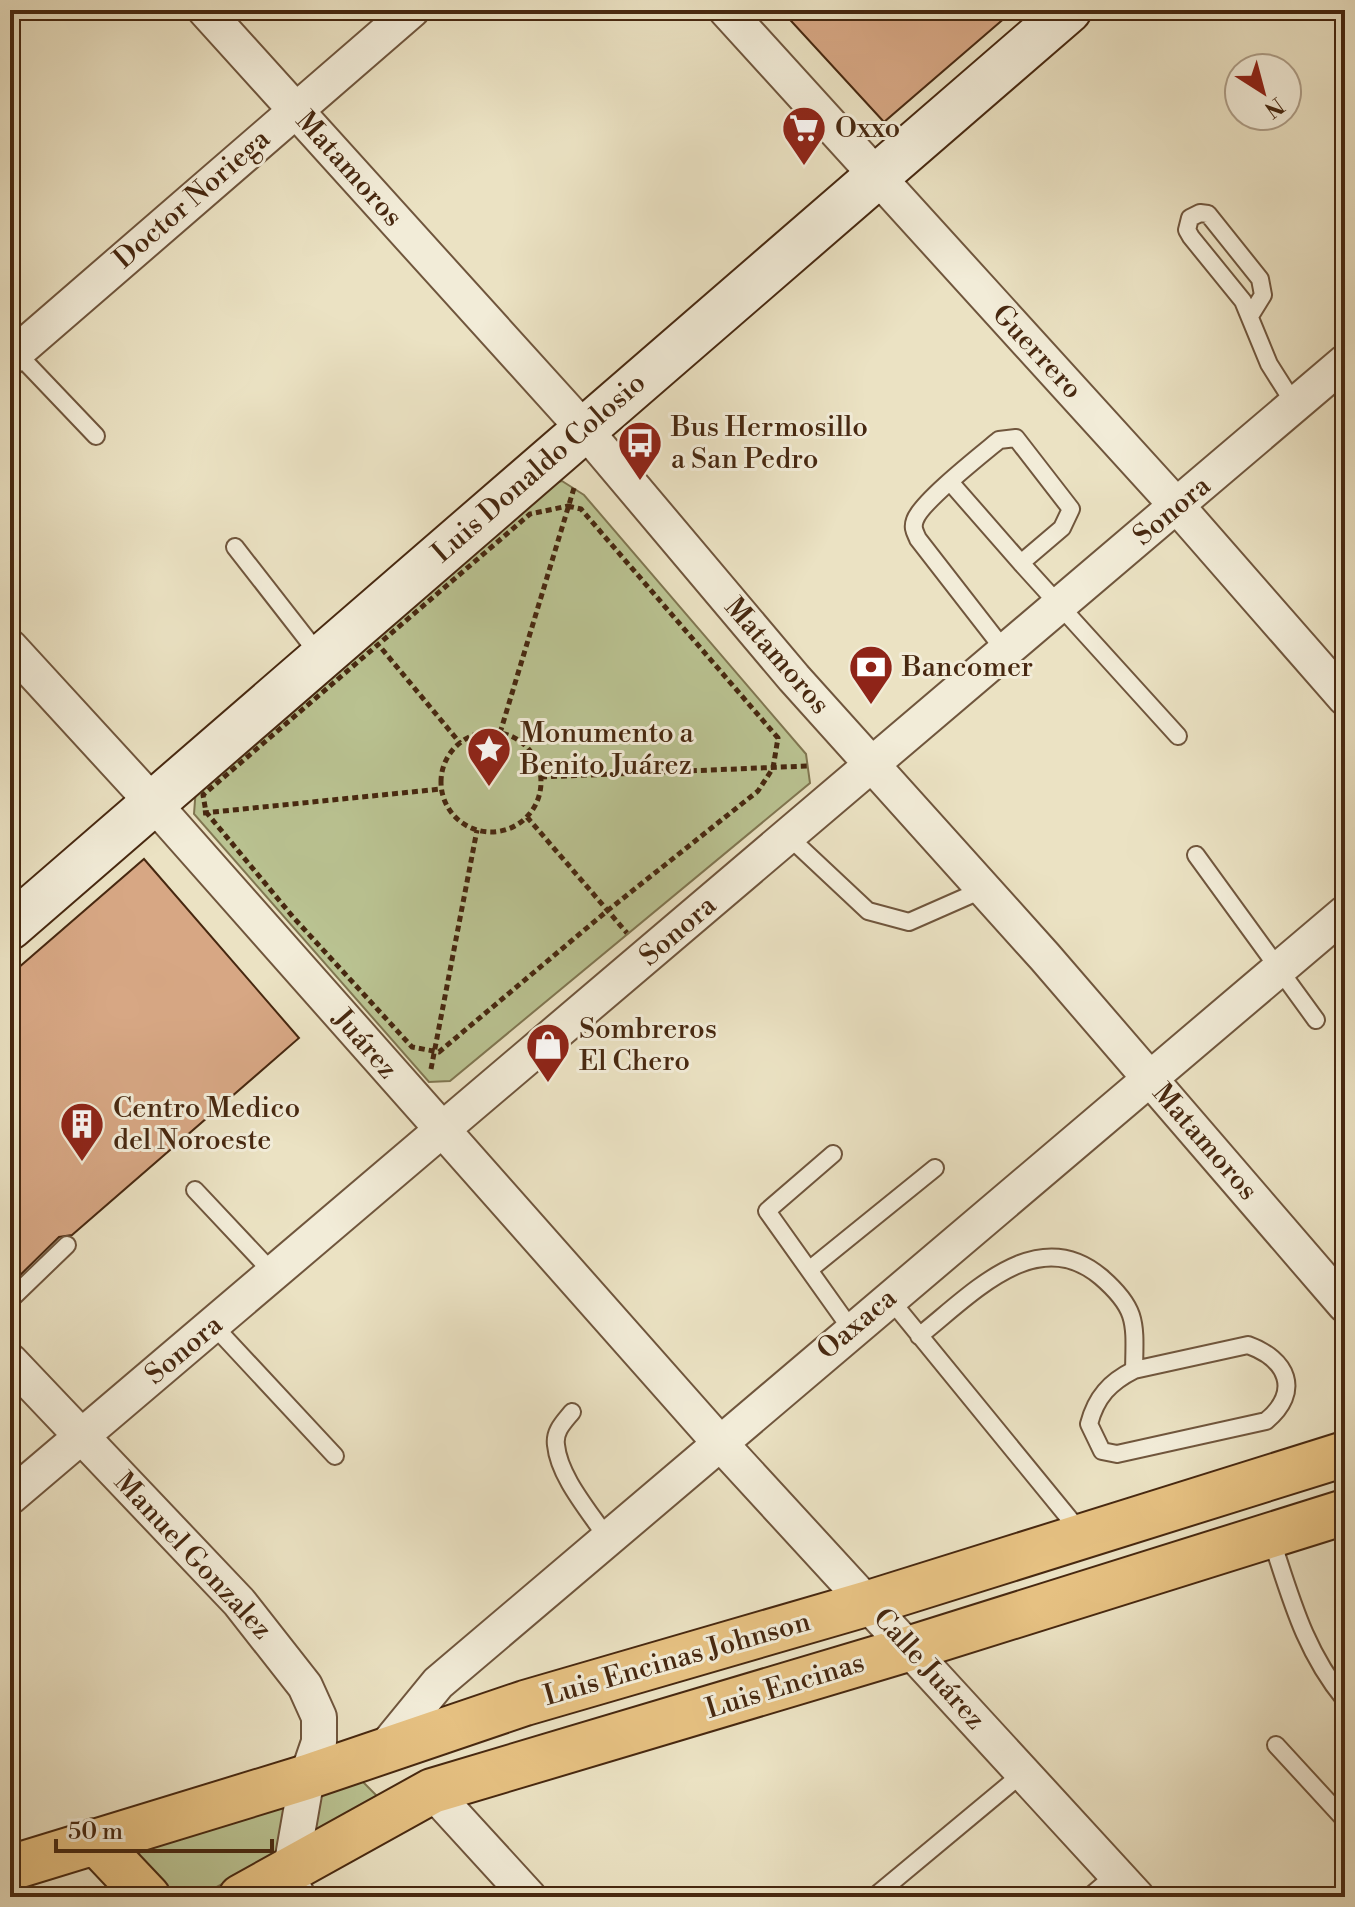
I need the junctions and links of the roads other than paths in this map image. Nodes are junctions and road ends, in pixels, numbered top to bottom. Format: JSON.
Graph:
{"nodes":[{"id":1,"x":205,"y":10,"type":"edge"},
{"id":2,"x":412,"y":10,"type":"edge"},
{"id":3,"x":726,"y":10,"type":"edge"},
{"id":4,"x":1058,"y":13,"type":"edge"},
{"id":5,"x":294,"y":109,"type":"junction"},
{"id":6,"x":876,"y":178,"type":"junction"},
{"id":7,"x":1250,"y":316,"type":"junction"},
{"id":8,"x":12,"y":352,"type":"edge"},
{"id":9,"x":1345,"y":362,"type":"edge"},
{"id":10,"x":1295,"y":405,"type":"junction"},
{"id":11,"x":584,"y":429,"type":"junction"},
{"id":12,"x":96,"y":436,"type":"dead end"},
{"id":13,"x":951,"y":483,"type":"junction"},
{"id":14,"x":1177,"y":506,"type":"junction"},
{"id":15,"x":235,"y":547,"type":"dead end"},
{"id":16,"x":1021,"y":563,"type":"junction"},
{"id":17,"x":1060,"y":605,"type":"junction"},
{"id":18,"x":10,"y":647,"type":"edge"},
{"id":19,"x":1005,"y":651,"type":"junction"},
{"id":20,"x":321,"y":657,"type":"junction"},
{"id":21,"x":1345,"y":698,"type":"edge"},
{"id":22,"x":1178,"y":736,"type":"dead end"},
{"id":23,"x":871,"y":764,"type":"junction"},
{"id":24,"x":175,"y":809,"type":"junction"},
{"id":25,"x":788,"y":836,"type":"junction"},
{"id":26,"x":1196,"y":855,"type":"dead end"},
{"id":27,"x":984,"y":889,"type":"junction"},
{"id":28,"x":1345,"y":913,"type":"edge"},
{"id":29,"x":10,"y":927,"type":"edge"},
{"id":30,"x":1278,"y":971,"type":"junction"},
{"id":31,"x":1316,"y":1020,"type":"dead end"},
{"id":32,"x":1149,"y":1079,"type":"junction"},
{"id":33,"x":442,"y":1132,"type":"junction"},
{"id":34,"x":833,"y":1154,"type":"dead end"},
{"id":35,"x":935,"y":1168,"type":"dead end"},
{"id":36,"x":195,"y":1190,"type":"dead end"},
{"id":37,"x":67,"y":1245,"type":"dead end"},
{"id":38,"x":809,"y":1270,"type":"junction"},
{"id":39,"x":274,"y":1274,"type":"junction"},
{"id":40,"x":888,"y":1298,"type":"junction"},
{"id":41,"x":10,"y":1300,"type":"edge"},
{"id":42,"x":1345,"y":1305,"type":"edge"},
{"id":43,"x":213,"y":1325,"type":"junction"},
{"id":44,"x":851,"y":1329,"type":"junction"},
{"id":45,"x":919,"y":1336,"type":"junction"},
{"id":46,"x":10,"y":1361,"type":"edge"},
{"id":47,"x":1134,"y":1370,"type":"junction"},
{"id":48,"x":572,"y":1412,"type":"dead end"},
{"id":49,"x":82,"y":1437,"type":"junction"},
{"id":50,"x":719,"y":1442,"type":"junction"},
{"id":51,"x":1345,"y":1454,"type":"edge"},
{"id":52,"x":335,"y":1456,"type":"dead end"},
{"id":53,"x":14,"y":1487,"type":"edge"},
{"id":54,"x":1345,"y":1512,"type":"edge"},
{"id":55,"x":1083,"y":1535,"type":"junction"},
{"id":56,"x":1271,"y":1537,"type":"junction"},
{"id":57,"x":607,"y":1538,"type":"junction"},
{"id":58,"x":869,"y":1603,"type":"junction"},
{"id":59,"x":911,"y":1648,"type":"junction"},
{"id":60,"x":1345,"y":1700,"type":"edge"},
{"id":61,"x":1276,"y":1745,"type":"dead end"},
{"id":62,"x":384,"y":1749,"type":"junction"},
{"id":63,"x":1023,"y":1773,"type":"junction"},
{"id":64,"x":307,"y":1777,"type":"junction"},
{"id":65,"x":432,"y":1791,"type":"junction"},
{"id":66,"x":1345,"y":1820,"type":"edge"},
{"id":67,"x":95,"y":1841,"type":"junction"},
{"id":68,"x":10,"y":1868,"type":"edge"},
{"id":69,"x":300,"y":1883,"type":"edge"},
{"id":70,"x":1126,"y":1886,"type":"edge"},
{"id":71,"x":148,"y":1897,"type":"edge"},
{"id":72,"x":241,"y":1897,"type":"edge"},
{"id":73,"x":529,"y":1897,"type":"edge"},
{"id":74,"x":874,"y":1897,"type":"edge"},
{"id":75,"x":1089,"y":1897,"type":"edge"}],
"edges":[{"from":1,"to":5,"type":"street","name":"Matamoros"},
{"from":2,"to":5,"type":"street","name":"Doctor Noriega"},
{"from":3,"to":6,"type":"street","name":"Guerrero"},
{"from":4,"to":6,"type":"main road","name":"Luis Donaldo Colosio"},
{"from":5,"to":8,"type":"street","name":"Doctor Noriega"},
{"from":5,"to":11,"type":"street","name":"Matamoros"},
{"from":6,"to":11,"type":"main road","name":"Luis Donaldo Colosio"},
{"from":6,"to":14,"type":"street","name":"Guerrero"},
{"from":7,"to":7,"type":"lane"},
{"from":7,"to":10,"type":"lane"},
{"from":8,"to":12,"type":"lane"},
{"from":9,"to":10,"type":"street","name":"Sonora"},
{"from":10,"to":14,"type":"street","name":"Sonora"},
{"from":11,"to":20,"type":"main road","name":"Luis Donaldo Colosio"},
{"from":11,"to":23,"type":"street","name":"Matamoros"},
{"from":13,"to":16,"type":"lane"},
{"from":13,"to":16,"type":"lane"},
{"from":13,"to":19,"type":"lane"},
{"from":14,"to":17,"type":"street","name":"Sonora"},
{"from":14,"to":21,"type":"street","name":"Guerrero"},
{"from":15,"to":20,"type":"lane"},
{"from":16,"to":17,"type":"lane"},
{"from":17,"to":19,"type":"street","name":"Sonora"},
{"from":17,"to":22,"type":"lane"},
{"from":18,"to":24,"type":"street","name":"Juárez"},
{"from":19,"to":23,"type":"street","name":"Sonora"},
{"from":20,"to":24,"type":"main road","name":"Luis Donaldo Colosio"},
{"from":23,"to":25,"type":"street","name":"Sonora"},
{"from":23,"to":27,"type":"street","name":"Matamoros"},
{"from":24,"to":29,"type":"main road","name":"Luis Donaldo Colosio"},
{"from":24,"to":33,"type":"street","name":"Juárez"},
{"from":25,"to":27,"type":"lane"},
{"from":25,"to":33,"type":"street","name":"Sonora"},
{"from":26,"to":30,"type":"lane"},
{"from":27,"to":32,"type":"street","name":"Matamoros"},
{"from":28,"to":30,"type":"street","name":"Oaxaca"},
{"from":30,"to":31,"type":"lane"},
{"from":30,"to":32,"type":"street","name":"Oaxaca"},
{"from":32,"to":40,"type":"street","name":"Oaxaca"},
{"from":32,"to":42,"type":"street","name":"Matamoros"},
{"from":33,"to":39,"type":"street","name":"Sonora"},
{"from":33,"to":50,"type":"street","name":"Juárez"},
{"from":34,"to":38,"type":"lane"},
{"from":35,"to":38,"type":"lane"},
{"from":36,"to":39,"type":"lane"},
{"from":37,"to":41,"type":"lane"},
{"from":38,"to":44,"type":"lane"},
{"from":39,"to":43,"type":"street","name":"Sonora"},
{"from":40,"to":44,"type":"street","name":"Oaxaca"},
{"from":40,"to":45,"type":"lane"},
{"from":43,"to":49,"type":"street","name":"Sonora"},
{"from":43,"to":52,"type":"lane"},
{"from":44,"to":50,"type":"street","name":"Oaxaca"},
{"from":45,"to":47,"type":"lane"},
{"from":45,"to":55,"type":"lane"},
{"from":46,"to":49,"type":"street","name":"Manuel Gonzalez"},
{"from":47,"to":47,"type":"lane"},
{"from":48,"to":57,"type":"lane"},
{"from":49,"to":53,"type":"street","name":"Sonora"},
{"from":49,"to":64,"type":"street","name":"Manuel Gonzalez"},
{"from":50,"to":57,"type":"street","name":"Oaxaca"},
{"from":50,"to":58,"type":"street","name":"Calle Juárez"},
{"from":51,"to":55,"type":"main road","name":"Luis Encinas Johnson"},
{"from":54,"to":56,"type":"main road","name":"Luis Encinas"},
{"from":55,"to":58,"type":"main road","name":"Luis Encinas Johnson"},
{"from":56,"to":59,"type":"main road","name":"Luis Encinas"},
{"from":56,"to":60,"type":"lane"},
{"from":57,"to":62,"type":"street","name":"Oaxaca"},
{"from":58,"to":59,"type":"street","name":"Calle Juárez"},
{"from":58,"to":62,"type":"main road","name":"Luis Encinas Johnson"},
{"from":59,"to":63,"type":"street","name":"Calle Juárez"},
{"from":59,"to":65,"type":"main road","name":"Luis Encinas"},
{"from":61,"to":66,"type":"lane"},
{"from":62,"to":64,"type":"main road","name":"Luis Encinas Johnson"},
{"from":63,"to":70,"type":"street","name":"Calle Juárez"},
{"from":63,"to":74,"type":"lane"},
{"from":64,"to":67,"type":"main road","name":"Luis Encinas Johnson"},
{"from":64,"to":69,"type":"street","name":"Manuel Gonzalez"},
{"from":65,"to":69,"type":"main road","name":"Luis Encinas"},
{"from":65,"to":73,"type":"street"},
{"from":67,"to":68,"type":"main road","name":"Luis Encinas Johnson"},
{"from":67,"to":71,"type":"main road"},
{"from":69,"to":72,"type":"main road","name":"Luis Encinas"},
{"from":70,"to":75,"type":"lane"}]}
